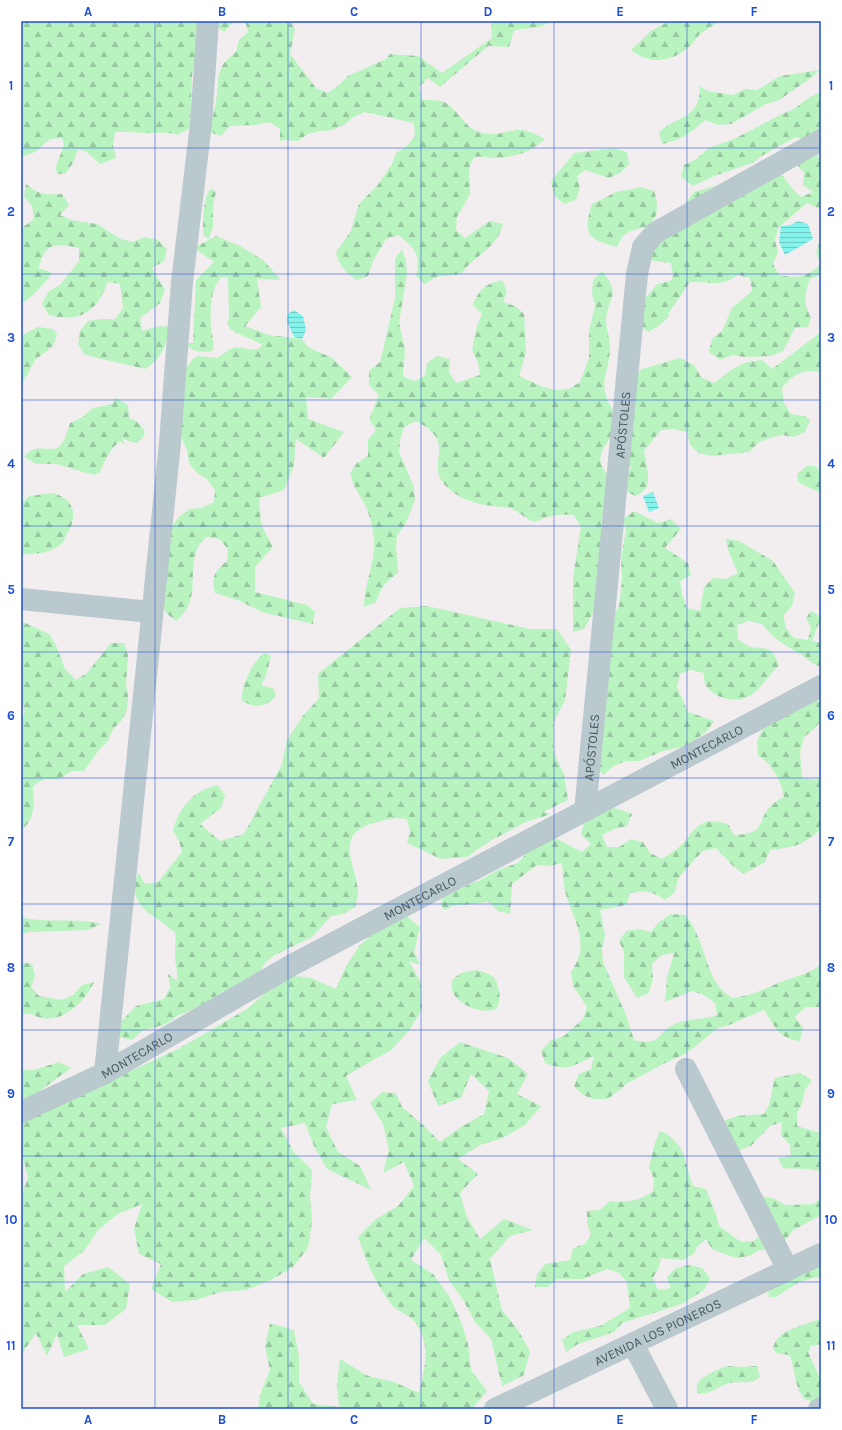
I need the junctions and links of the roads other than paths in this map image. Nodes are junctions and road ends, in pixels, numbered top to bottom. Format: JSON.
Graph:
{"nodes":[{"id":1,"x":208,"y":21,"type":"edge"},
{"id":2,"x":821,"y":140,"type":"edge"},
{"id":3,"x":21,"y":599,"type":"edge"},
{"id":4,"x":151,"y":612,"type":"junction"},
{"id":5,"x":821,"y":686,"type":"edge"},
{"id":6,"x":585,"y":811,"type":"junction"},
{"id":7,"x":686,"y":1069,"type":"dead end"},
{"id":8,"x":105,"y":1073,"type":"junction"},
{"id":9,"x":21,"y":1112,"type":"edge"},
{"id":10,"x":821,"y":1254,"type":"edge"},
{"id":11,"x":788,"y":1270,"type":"junction"},
{"id":12,"x":633,"y":1344,"type":"junction"},
{"id":13,"x":495,"y":1409,"type":"edge"},
{"id":14,"x":667,"y":1409,"type":"edge"}],
"edges":[{"from":1,"to":4,"type":"street"},
{"from":2,"to":6,"type":"street","name":"APÓSTOLES"},
{"from":3,"to":4,"type":"street"},
{"from":4,"to":8,"type":"street"},
{"from":5,"to":6,"type":"street","name":"MONTECARLO"},
{"from":6,"to":8,"type":"street","name":"MONTECARLO"},
{"from":7,"to":11,"type":"street"},
{"from":8,"to":9,"type":"street","name":"MONTECARLO"},
{"from":10,"to":11,"type":"street","name":"AVENIDA LOS PIONEROS"},
{"from":11,"to":12,"type":"street","name":"AVENIDA LOS PIONEROS"},
{"from":12,"to":13,"type":"street","name":"AVENIDA LOS PIONEROS"},
{"from":12,"to":14,"type":"street"}]}
